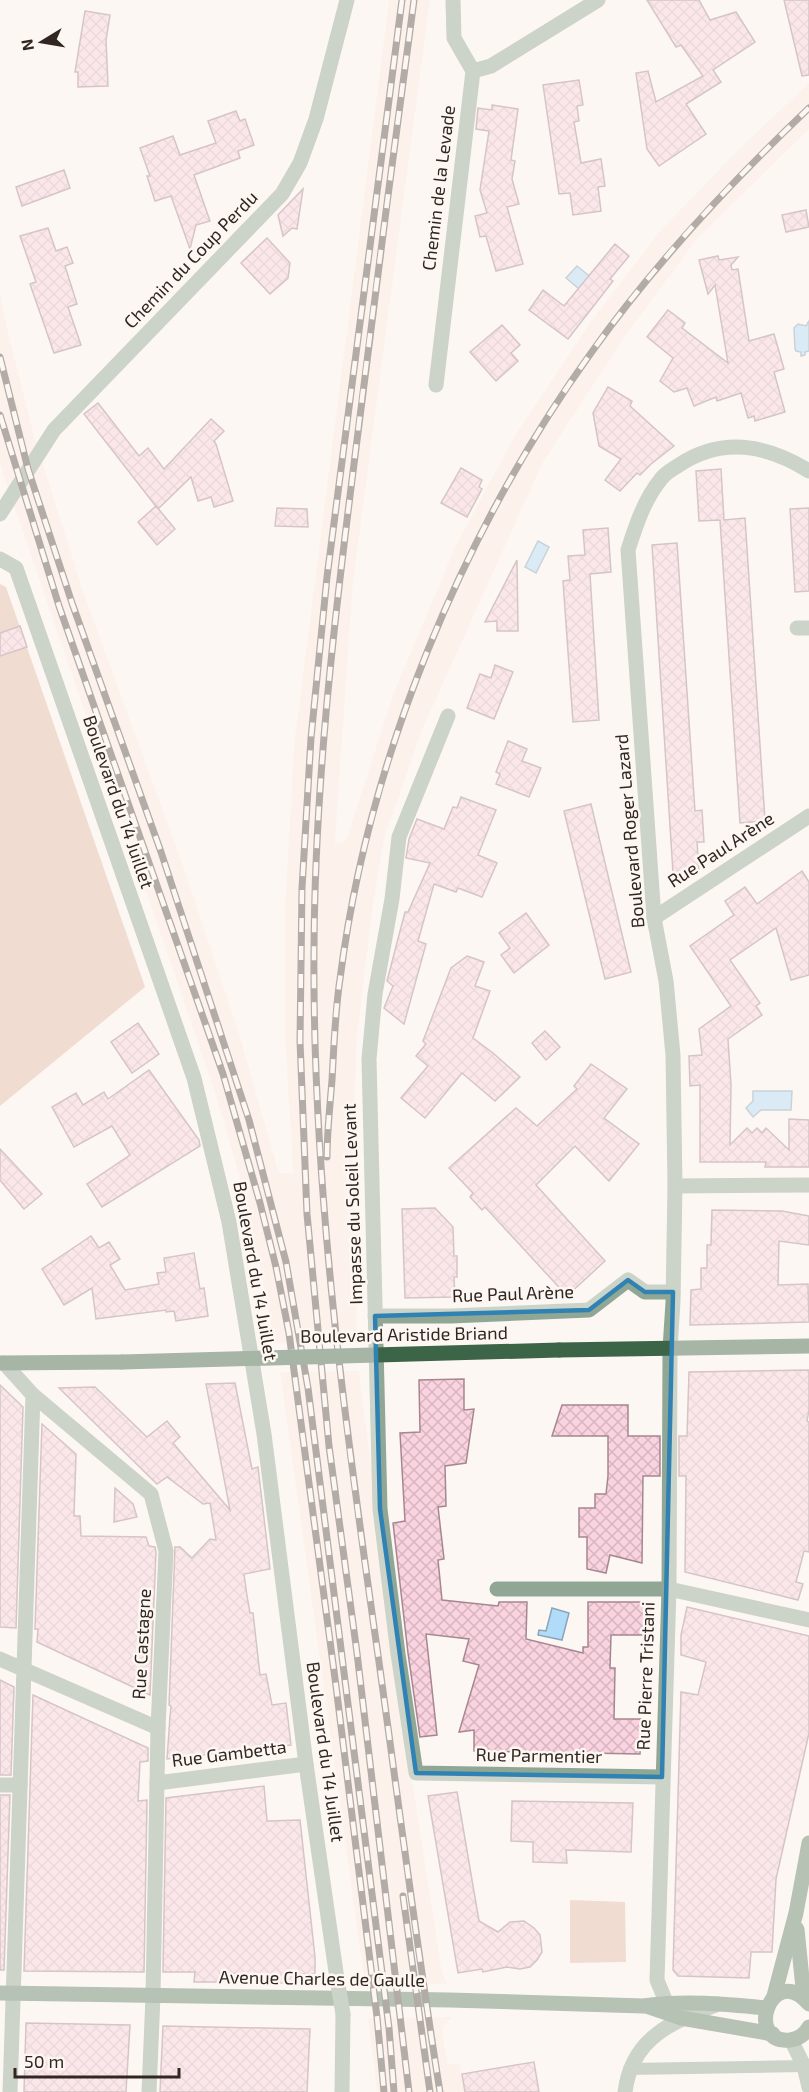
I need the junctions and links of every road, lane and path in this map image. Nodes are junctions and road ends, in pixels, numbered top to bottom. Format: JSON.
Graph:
{"nodes":[{"id":1,"x":348,"y":0,"type":"edge"},
{"id":2,"x":453,"y":0,"type":"edge"},
{"id":3,"x":598,"y":0,"type":"edge"},
{"id":4,"x":473,"y":71,"type":"junction"},
{"id":5,"x":436,"y":385,"type":"dead end"},
{"id":6,"x":809,"y":471,"type":"edge"},
{"id":7,"x":0,"y":514,"type":"edge"},
{"id":8,"x":0,"y":559,"type":"edge"},
{"id":9,"x":448,"y":716,"type":"dead end"},
{"id":10,"x":809,"y":816,"type":"edge"},
{"id":11,"x":654,"y":918,"type":"junction"},
{"id":12,"x":809,"y":1185,"type":"edge"},
{"id":13,"x":675,"y":1186,"type":"junction"},
{"id":14,"x":673,"y":1292,"type":"junction"},
{"id":15,"x":375,"y":1316,"type":"junction"},
{"id":16,"x":809,"y":1346,"type":"edge"},
{"id":17,"x":670,"y":1349,"type":"junction"},
{"id":18,"x":1,"y":1362,"type":"edge"},
{"id":19,"x":33,"y":1395,"type":"junction"},
{"id":20,"x":497,"y":1588,"type":"dead end"},
{"id":21,"x":669,"y":1589,"type":"junction"},
{"id":22,"x":809,"y":1620,"type":"edge"},
{"id":23,"x":0,"y":1659,"type":"edge"},
{"id":24,"x":23,"y":1670,"type":"junction"},
{"id":25,"x":158,"y":1728,"type":"junction"},
{"id":26,"x":306,"y":1764,"type":"junction"},
{"id":27,"x":416,"y":1773,"type":"joint"},
{"id":28,"x":662,"y":1778,"type":"junction"},
{"id":29,"x":157,"y":1783,"type":"junction"},
{"id":30,"x":0,"y":1785,"type":"edge"},
{"id":31,"x":20,"y":1785,"type":"junction"},
{"id":32,"x":809,"y":1843,"type":"edge"},
{"id":33,"x":796,"y":1913,"type":"junction"},
{"id":34,"x":6,"y":1993,"type":"edge"},
{"id":35,"x":153,"y":1996,"type":"junction"},
{"id":36,"x":806,"y":2001,"type":"edge"},
{"id":37,"x":666,"y":2002,"type":"junction"},
{"id":38,"x":770,"y":2002,"type":"junction"},
{"id":39,"x":719,"y":2003,"type":"junction"},
{"id":40,"x":643,"y":2006,"type":"junction"},
{"id":41,"x":681,"y":2018,"type":"junction"},
{"id":42,"x":773,"y":2034,"type":"junction"},
{"id":43,"x":802,"y":2035,"type":"edge"},
{"id":44,"x":804,"y":2066,"type":"junction"},
{"id":45,"x":629,"y":2069,"type":"junction"},
{"id":46,"x":809,"y":2086,"type":"edge"},
{"id":47,"x":10,"y":2092,"type":"edge"},
{"id":48,"x":149,"y":2092,"type":"edge"},
{"id":49,"x":342,"y":2092,"type":"edge"},
{"id":50,"x":624,"y":2092,"type":"edge"}],
"edges":[{"from":1,"to":7,"type":"street","name":"Chemin du Coup Perdu"},
{"from":2,"to":4,"type":"street"},
{"from":3,"to":4,"type":"street"},
{"from":4,"to":5,"type":"street","name":"Chemin de la Levade"},
{"from":6,"to":11,"type":"street","name":"Boulevard Roger Lazard"},
{"from":8,"to":26,"type":"street","name":"Boulevard du 14 Juillet"},
{"from":9,"to":15,"type":"street","name":"Impasse du Soleil Levant"},
{"from":10,"to":11,"type":"street","name":"Rue Paul Arène"},
{"from":11,"to":13,"type":"street","name":"Boulevard Roger Lazard"},
{"from":12,"to":13,"type":"street"},
{"from":13,"to":14,"type":"street","name":"Boulevard Roger Lazard"},
{"from":14,"to":15,"type":"street","name":"Rue Paul Arène"},
{"from":14,"to":17,"type":"street","name":"Boulevard Roger Lazard"},
{"from":15,"to":27,"type":"street","name":"Impasse du Soleil Levant"},
{"from":16,"to":17,"type":"main road","name":"Boulevard Aristide Briand"},
{"from":17,"to":18,"type":"main road","name":"Boulevard Aristide Briand","bridge":true},
{"from":17,"to":21,"type":"street","name":"Rue Pierre Tristani"},
{"from":18,"to":19,"type":"street","name":"Rue Castagne"},
{"from":19,"to":24,"type":"street"},
{"from":19,"to":25,"type":"street","name":"Rue Castagne"},
{"from":20,"to":21,"type":"street"},
{"from":21,"to":22,"type":"street"},
{"from":21,"to":28,"type":"street","name":"Rue Pierre Tristani"},
{"from":23,"to":24,"type":"street"},
{"from":24,"to":25,"type":"street"},
{"from":24,"to":31,"type":"street"},
{"from":25,"to":29,"type":"street","name":"Rue Castagne"},
{"from":26,"to":29,"type":"street","name":"Rue Gambetta"},
{"from":26,"to":49,"type":"street","name":"Boulevard du 14 Juillet","bridge":true},
{"from":27,"to":28,"type":"street","name":"Rue Parmentier"},
{"from":28,"to":37,"type":"street","name":"Rue Pierre Tristani"},
{"from":29,"to":35,"type":"street","name":"Rue Castagne"},
{"from":30,"to":31,"type":"street"},
{"from":31,"to":34,"type":"street"},
{"from":32,"to":33,"type":"main road"},
{"from":33,"to":36,"type":"main road"},
{"from":33,"to":38,"type":"main road"},
{"from":34,"to":35,"type":"main road","name":"Avenue Charles de Gaulle"},
{"from":34,"to":47,"type":"street"},
{"from":35,"to":40,"type":"main road","name":"Avenue Charles de Gaulle"},
{"from":35,"to":48,"type":"street","name":"Rue Castagne"},
{"from":36,"to":38,"type":"main road"},
{"from":37,"to":39,"type":"main road"},
{"from":37,"to":40,"type":"main road"},
{"from":38,"to":39,"type":"main road"},
{"from":38,"to":42,"type":"main road"},
{"from":39,"to":41,"type":"street"},
{"from":40,"to":41,"type":"main road"},
{"from":41,"to":42,"type":"main road"},
{"from":41,"to":45,"type":"street"},
{"from":42,"to":43,"type":"main road"},
{"from":43,"to":44,"type":"street"},
{"from":44,"to":45,"type":"lane"},
{"from":44,"to":46,"type":"street"},
{"from":45,"to":50,"type":"street"}]}
